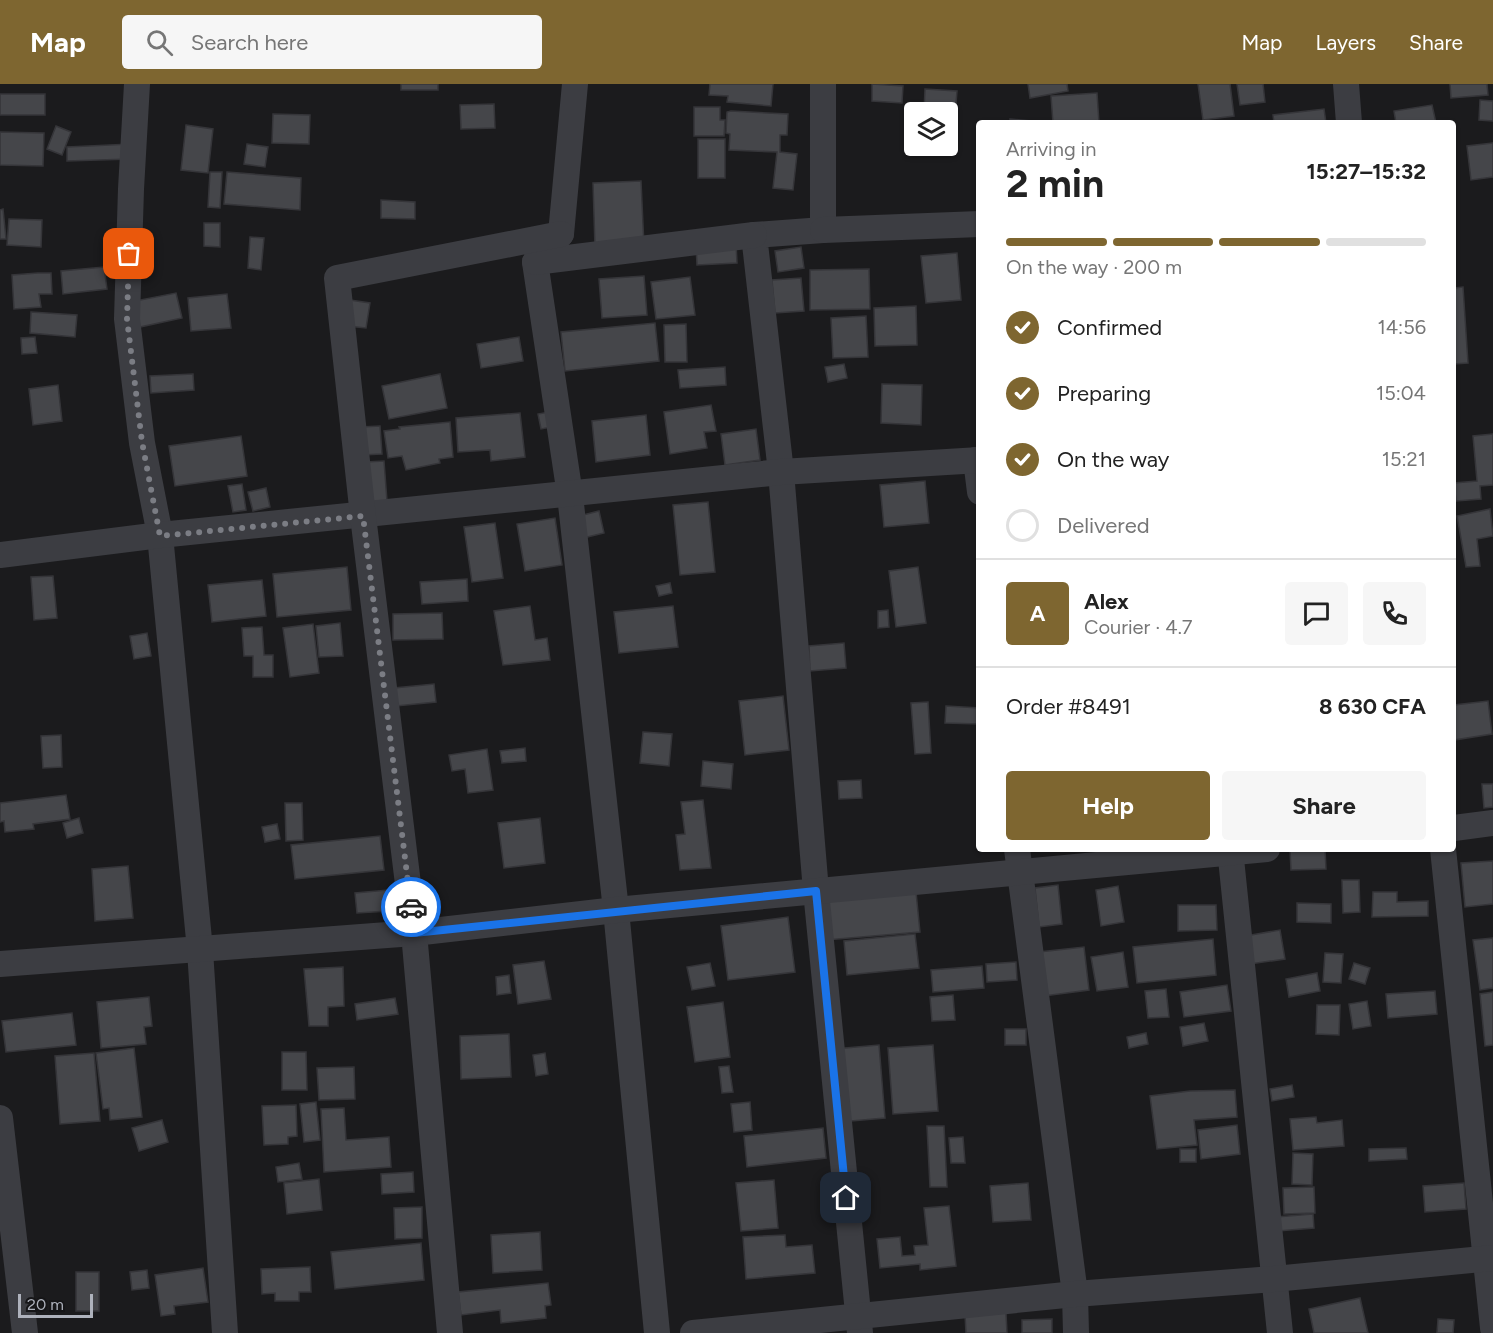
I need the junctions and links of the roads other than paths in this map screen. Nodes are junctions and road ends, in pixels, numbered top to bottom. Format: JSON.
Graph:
{"nodes":[{"id":1,"x":137,"y":84,"type":"edge"},
{"id":2,"x":575,"y":84,"type":"edge"},
{"id":3,"x":823,"y":84,"type":"edge"},
{"id":4,"x":1346,"y":84,"type":"edge"},
{"id":5,"x":1349,"y":120,"type":"edge"},
{"id":6,"x":976,"y":225,"type":"edge"},
{"id":7,"x":823,"y":230,"type":"junction"},
{"id":8,"x":561,"y":234,"type":"junction"},
{"id":9,"x":754,"y":235,"type":"junction"},
{"id":10,"x":535,"y":262,"type":"junction"},
{"id":11,"x":976,"y":460,"type":"edge"},
{"id":12,"x":781,"y":472,"type":"junction"},
{"id":13,"x":570,"y":495,"type":"junction"},
{"id":14,"x":363,"y":516,"type":"junction"},
{"id":15,"x":160,"y":536,"type":"junction"},
{"id":16,"x":0,"y":555,"type":"edge"},
{"id":17,"x":1493,"y":823,"type":"edge"},
{"id":18,"x":1456,"y":828,"type":"edge"},
{"id":19,"x":1206,"y":852,"type":"edge"},
{"id":20,"x":1230,"y":852,"type":"edge"},
{"id":21,"x":1443,"y":852,"type":"edge"},
{"id":22,"x":1018,"y":860,"type":"edge"},
{"id":23,"x":816,"y":891,"type":"junction"},
{"id":24,"x":616,"y":910,"type":"junction"},
{"id":25,"x":414,"y":933,"type":"junction"},
{"id":26,"x":200,"y":951,"type":"junction"},
{"id":27,"x":0,"y":964,"type":"edge"},
{"id":28,"x":0,"y":1118,"type":"edge"},
{"id":29,"x":1489,"y":1258,"type":"edge"},
{"id":30,"x":1274,"y":1279,"type":"junction"},
{"id":31,"x":1075,"y":1294,"type":"junction"},
{"id":32,"x":859,"y":1324,"type":"edge"},
{"id":33,"x":1493,"y":1328,"type":"edge"},
{"id":34,"x":25,"y":1333,"type":"edge"},
{"id":35,"x":225,"y":1333,"type":"edge"},
{"id":36,"x":450,"y":1333,"type":"edge"},
{"id":37,"x":657,"y":1333,"type":"edge"},
{"id":38,"x":693,"y":1333,"type":"edge"},
{"id":39,"x":1076,"y":1333,"type":"edge"},
{"id":40,"x":1280,"y":1333,"type":"edge"}],
"edges":[{"from":1,"to":15,"type":"street"},
{"from":2,"to":8,"type":"street"},
{"from":3,"to":7,"type":"street"},
{"from":4,"to":5,"type":"street"},
{"from":6,"to":7,"type":"street"},
{"from":7,"to":9,"type":"street"},
{"from":8,"to":10,"type":"street"},
{"from":8,"to":14,"type":"street"},
{"from":9,"to":10,"type":"street"},
{"from":9,"to":12,"type":"street"},
{"from":10,"to":13,"type":"street"},
{"from":11,"to":12,"type":"street"},
{"from":12,"to":13,"type":"street"},
{"from":12,"to":23,"type":"street"},
{"from":13,"to":14,"type":"street"},
{"from":13,"to":24,"type":"street"},
{"from":14,"to":15,"type":"street"},
{"from":14,"to":25,"type":"street"},
{"from":15,"to":16,"type":"street"},
{"from":15,"to":26,"type":"street"},
{"from":17,"to":18,"type":"street"},
{"from":19,"to":22,"type":"street"},
{"from":20,"to":30,"type":"street"},
{"from":21,"to":29,"type":"street"},
{"from":22,"to":23,"type":"street"},
{"from":22,"to":31,"type":"street"},
{"from":23,"to":24,"type":"street"},
{"from":23,"to":32,"type":"street"},
{"from":24,"to":25,"type":"street"},
{"from":24,"to":37,"type":"street"},
{"from":25,"to":26,"type":"street"},
{"from":25,"to":36,"type":"street"},
{"from":26,"to":27,"type":"street"},
{"from":26,"to":35,"type":"street"},
{"from":28,"to":34,"type":"street"},
{"from":29,"to":30,"type":"street"},
{"from":29,"to":33,"type":"street"},
{"from":30,"to":31,"type":"street"},
{"from":30,"to":40,"type":"street"},
{"from":31,"to":32,"type":"street"},
{"from":31,"to":39,"type":"street"},
{"from":32,"to":38,"type":"street"}]}
